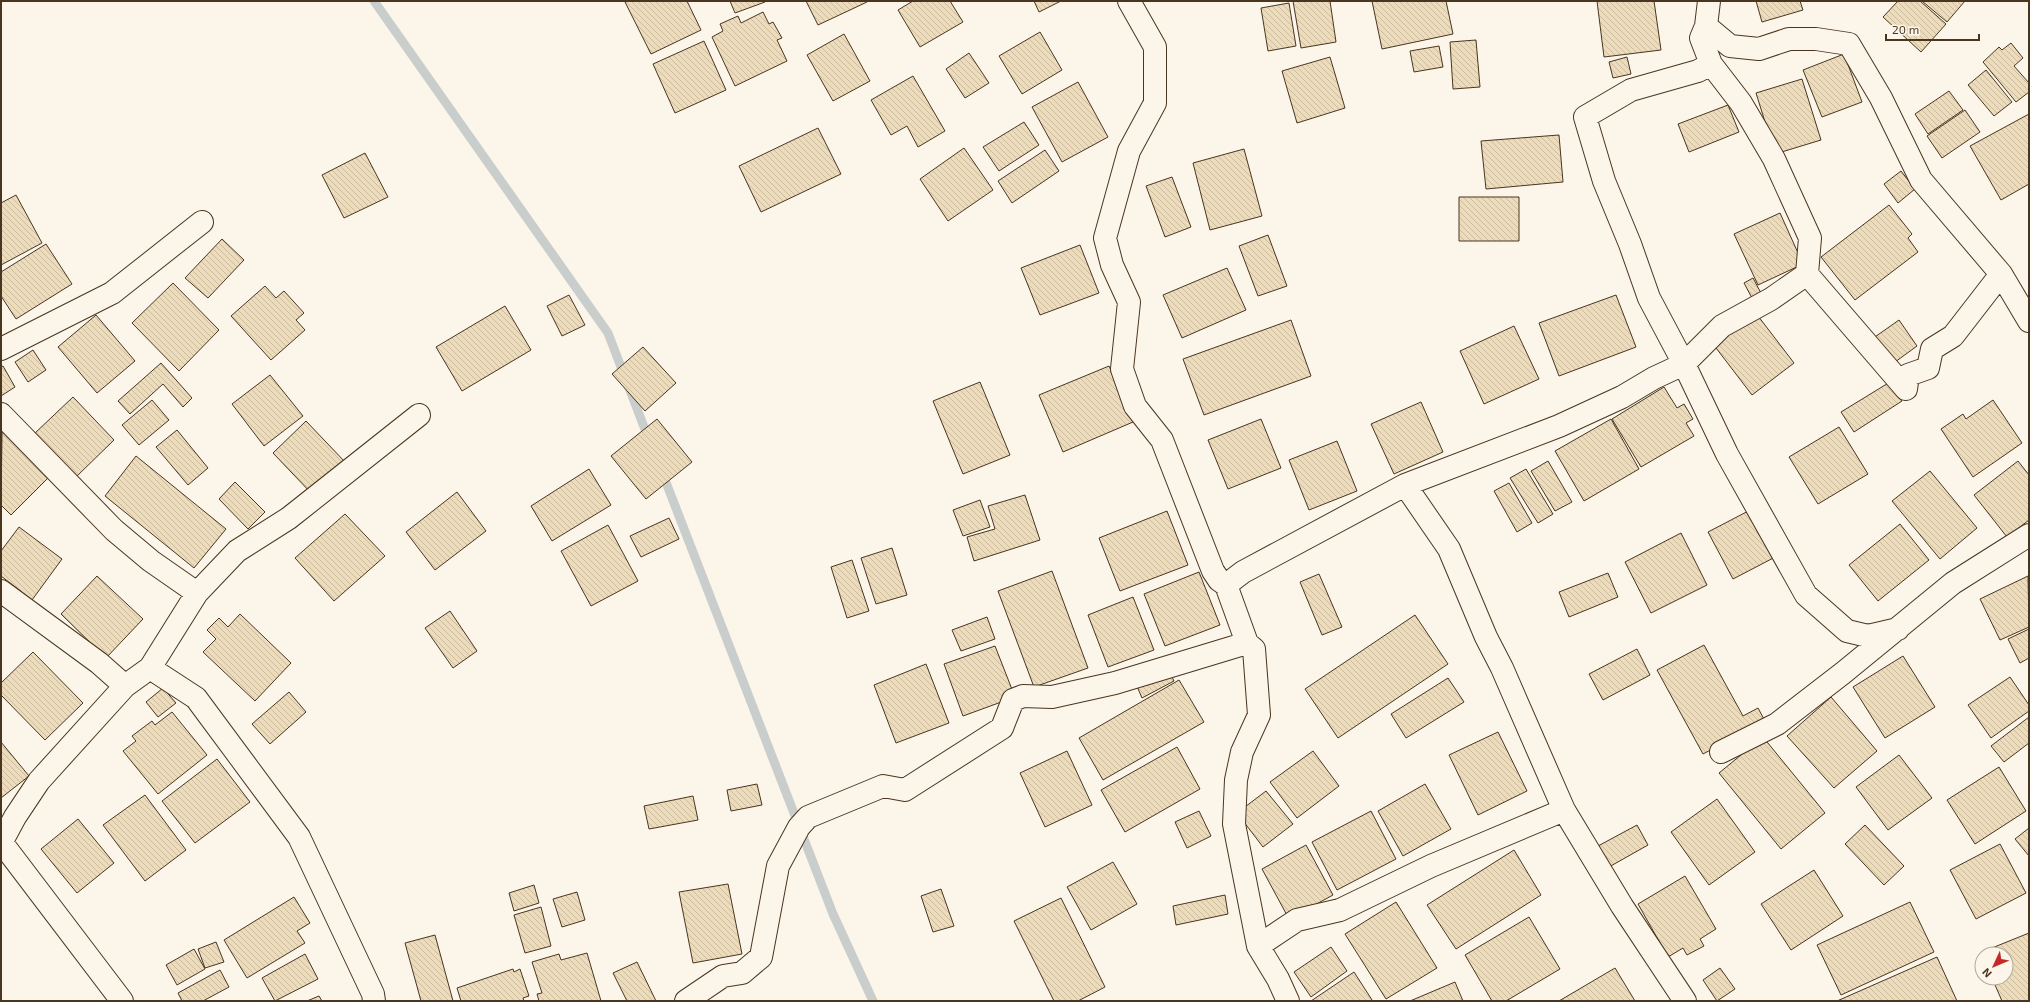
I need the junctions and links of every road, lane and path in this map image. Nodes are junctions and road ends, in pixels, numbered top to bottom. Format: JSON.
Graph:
{"nodes":[{"id":1,"x":1129,"y":1,"type":"edge"},
{"id":2,"x":1709,"y":1,"type":"edge"},
{"id":3,"x":1706,"y":26,"type":"junction"},
{"id":4,"x":1711,"y":64,"type":"junction"},
{"id":5,"x":202,"y":222,"type":"dead end"},
{"id":6,"x":1807,"y":274,"type":"junction"},
{"id":7,"x":2001,"y":274,"type":"junction"},
{"id":8,"x":2029,"y":321,"type":"edge"},
{"id":9,"x":1,"y":349,"type":"edge"},
{"id":10,"x":1684,"y":364,"type":"junction"},
{"id":11,"x":1,"y":414,"type":"edge"},
{"id":12,"x":419,"y":415,"type":"dead end"},
{"id":13,"x":1405,"y":485,"type":"junction"},
{"id":14,"x":2029,"y":535,"type":"edge"},
{"id":15,"x":1226,"y":585,"type":"junction"},
{"id":16,"x":1,"y":591,"type":"edge"},
{"id":17,"x":197,"y":593,"type":"junction"},
{"id":18,"x":1898,"y":628,"type":"junction"},
{"id":19,"x":1247,"y":643,"type":"junction"},
{"id":20,"x":150,"y":668,"type":"junction"},
{"id":21,"x":125,"y":686,"type":"junction"},
{"id":22,"x":1721,"y":752,"type":"dead end"},
{"id":23,"x":1564,"y":810,"type":"junction"},
{"id":24,"x":1,"y":843,"type":"edge"},
{"id":25,"x":1258,"y":946,"type":"junction"},
{"id":26,"x":122,"y":1001,"type":"edge"},
{"id":27,"x":374,"y":1001,"type":"edge"},
{"id":28,"x":686,"y":1001,"type":"edge"},
{"id":29,"x":1288,"y":1001,"type":"edge"},
{"id":30,"x":1685,"y":1001,"type":"edge"}],
"edges":[{"from":1,"to":15,"type":"street"},
{"from":2,"to":3,"type":"street"},
{"from":3,"to":4,"type":"street"},
{"from":3,"to":7,"type":"street"},
{"from":4,"to":6,"type":"street"},
{"from":4,"to":10,"type":"street"},
{"from":5,"to":9,"type":"street"},
{"from":6,"to":7,"type":"street"},
{"from":6,"to":10,"type":"street"},
{"from":7,"to":8,"type":"street"},
{"from":10,"to":13,"type":"street"},
{"from":10,"to":18,"type":"street"},
{"from":11,"to":17,"type":"street"},
{"from":12,"to":17,"type":"street"},
{"from":13,"to":15,"type":"street"},
{"from":13,"to":23,"type":"street"},
{"from":14,"to":18,"type":"street"},
{"from":15,"to":19,"type":"street"},
{"from":16,"to":21,"type":"street"},
{"from":17,"to":20,"type":"street"},
{"from":18,"to":22,"type":"street"},
{"from":19,"to":25,"type":"street"},
{"from":19,"to":28,"type":"street"},
{"from":20,"to":21,"type":"street"},
{"from":20,"to":27,"type":"street"},
{"from":21,"to":24,"type":"street"},
{"from":23,"to":25,"type":"street"},
{"from":23,"to":30,"type":"street"},
{"from":24,"to":26,"type":"street"},
{"from":25,"to":29,"type":"street"}]}
